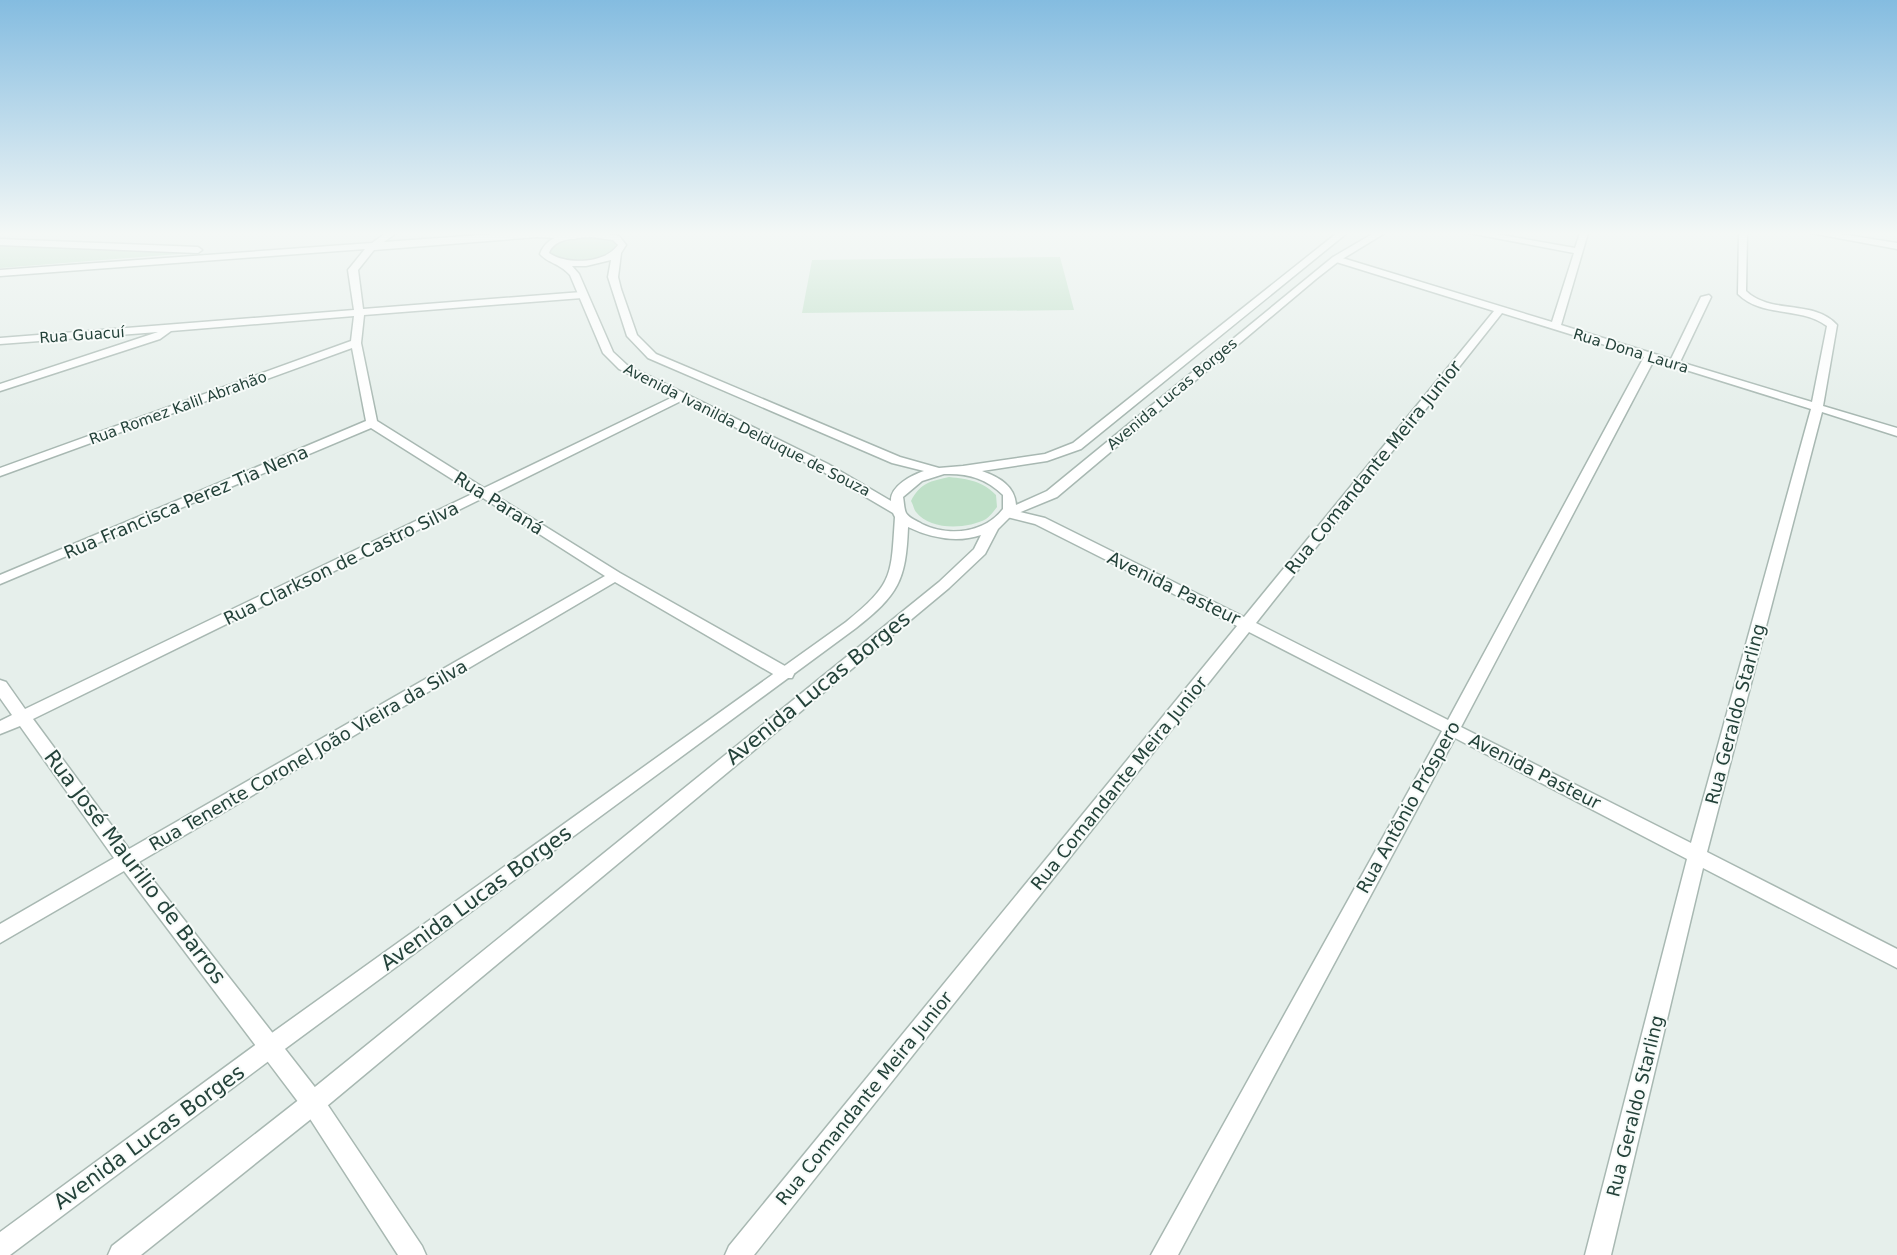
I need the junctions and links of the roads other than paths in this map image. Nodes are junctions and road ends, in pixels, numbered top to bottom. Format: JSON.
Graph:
{"nodes":[{"id":1,"x":356,"y":292,"type":"edge"},
{"id":2,"x":581,"y":292,"type":"edge"},
{"id":3,"x":617,"y":292,"type":"edge"},
{"id":4,"x":1271,"y":292,"type":"edge"},
{"id":5,"x":1297,"y":292,"type":"edge"},
{"id":6,"x":1441,"y":292,"type":"edge"},
{"id":7,"x":1565,"y":292,"type":"edge"},
{"id":8,"x":1741,"y":292,"type":"edge"},
{"id":9,"x":582,"y":295,"type":"junction"},
{"id":10,"x":1706,"y":297,"type":"dead end"},
{"id":11,"x":1500,"y":310,"type":"junction"},
{"id":12,"x":359,"y":313,"type":"junction"},
{"id":13,"x":169,"y":328,"type":"junction"},
{"id":14,"x":1554,"y":328,"type":"junction"},
{"id":15,"x":0,"y":341,"type":"edge"},
{"id":16,"x":356,"y":343,"type":"junction"},
{"id":17,"x":1650,"y":357,"type":"junction"},
{"id":18,"x":1674,"y":364,"type":"junction"},
{"id":19,"x":0,"y":388,"type":"edge"},
{"id":20,"x":681,"y":397,"type":"junction"},
{"id":21,"x":1817,"y":408,"type":"junction"},
{"id":22,"x":372,"y":423,"type":"junction"},
{"id":23,"x":1897,"y":432,"type":"edge"},
{"id":24,"x":963,"y":470,"type":"junction"},
{"id":25,"x":938,"y":471,"type":"junction"},
{"id":26,"x":0,"y":472,"type":"edge"},
{"id":27,"x":484,"y":494,"type":"junction"},
{"id":28,"x":1008,"y":513,"type":"junction"},
{"id":29,"x":900,"y":514,"type":"junction"},
{"id":30,"x":992,"y":527,"type":"junction"},
{"id":31,"x":615,"y":576,"type":"junction"},
{"id":32,"x":0,"y":580,"type":"edge"},
{"id":33,"x":1246,"y":624,"type":"junction"},
{"id":34,"x":786,"y":674,"type":"junction"},
{"id":35,"x":0,"y":686,"type":"edge"},
{"id":36,"x":24,"y":716,"type":"junction"},
{"id":37,"x":0,"y":728,"type":"edge"},
{"id":38,"x":1452,"y":728,"type":"junction"},
{"id":39,"x":1697,"y":855,"type":"junction"},
{"id":40,"x":127,"y":861,"type":"junction"},
{"id":41,"x":0,"y":934,"type":"edge"},
{"id":42,"x":1897,"y":959,"type":"edge"},
{"id":43,"x":270,"y":1047,"type":"junction"},
{"id":44,"x":313,"y":1103,"type":"junction"},
{"id":45,"x":0,"y":1247,"type":"edge"},
{"id":46,"x":121,"y":1255,"type":"edge"},
{"id":47,"x":413,"y":1255,"type":"edge"},
{"id":48,"x":738,"y":1255,"type":"edge"},
{"id":49,"x":1164,"y":1255,"type":"edge"},
{"id":50,"x":1598,"y":1255,"type":"edge"}],
"edges":[{"from":1,"to":12,"type":"street"},
{"from":2,"to":9,"type":"street","name":"Avenida Ivanilda Delduque de Souza"},
{"from":3,"to":25,"type":"street","name":"Avenida Ivanilda Delduque de Souza"},
{"from":4,"to":24,"type":"street","name":"Avenida Lucas Borges"},
{"from":5,"to":28,"type":"street","name":"Avenida Lucas Borges"},
{"from":6,"to":11,"type":"street","name":"Rua Dona Laura"},
{"from":7,"to":14,"type":"street"},
{"from":8,"to":21,"type":"street","name":"Rua Geraldo Starling"},
{"from":9,"to":12,"type":"street","name":"Rua Guacuí"},
{"from":9,"to":20,"type":"street","name":"Avenida Ivanilda Delduque de Souza"},
{"from":10,"to":18,"type":"street"},
{"from":11,"to":14,"type":"street","name":"Rua Dona Laura"},
{"from":11,"to":33,"type":"street","name":"Rua Comandante Meira Junior"},
{"from":12,"to":13,"type":"street","name":"Rua Guacuí"},
{"from":12,"to":16,"type":"street"},
{"from":13,"to":15,"type":"street","name":"Rua Guacuí"},
{"from":13,"to":19,"type":"street"},
{"from":14,"to":17,"type":"street","name":"Rua Dona Laura"},
{"from":16,"to":22,"type":"street"},
{"from":16,"to":26,"type":"street","name":"Rua Romez Kalil Abrahão"},
{"from":17,"to":18,"type":"street","name":"Rua Dona Laura"},
{"from":17,"to":38,"type":"street","name":"Rua Antônio Próspero"},
{"from":18,"to":21,"type":"street","name":"Rua Dona Laura"},
{"from":20,"to":27,"type":"street","name":"Rua Clarkson de Castro Silva"},
{"from":20,"to":29,"type":"street","name":"Avenida Ivanilda Delduque de Souza"},
{"from":21,"to":23,"type":"street","name":"Rua Dona Laura"},
{"from":21,"to":39,"type":"street","name":"Rua Geraldo Starling"},
{"from":22,"to":27,"type":"street","name":"Rua Paraná"},
{"from":22,"to":32,"type":"street","name":"Rua Francisca Perez Tia Nena"},
{"from":24,"to":25,"type":"street"},
{"from":24,"to":28,"type":"street"},
{"from":25,"to":29,"type":"street"},
{"from":27,"to":31,"type":"street","name":"Rua Paraná"},
{"from":27,"to":36,"type":"street","name":"Rua Clarkson de Castro Silva"},
{"from":28,"to":30,"type":"street"},
{"from":28,"to":33,"type":"street","name":"Avenida Pasteur"},
{"from":29,"to":30,"type":"street"},
{"from":29,"to":34,"type":"street","name":"Avenida Lucas Borges"},
{"from":30,"to":44,"type":"street","name":"Avenida Lucas Borges"},
{"from":31,"to":34,"type":"street","name":"Rua Paraná"},
{"from":31,"to":40,"type":"street","name":"Rua Tenente Coronel João Vieira da Silva"},
{"from":33,"to":38,"type":"street","name":"Avenida Pasteur"},
{"from":33,"to":48,"type":"street","name":"Rua Comandante Meira Junior"},
{"from":34,"to":43,"type":"street","name":"Avenida Lucas Borges"},
{"from":35,"to":36,"type":"street","name":"Rua José Maurilio de Barros"},
{"from":36,"to":37,"type":"street","name":"Rua Clarkson de Castro Silva"},
{"from":36,"to":40,"type":"street","name":"Rua José Maurilio de Barros"},
{"from":38,"to":39,"type":"street","name":"Avenida Pasteur"},
{"from":38,"to":49,"type":"street","name":"Rua Antônio Próspero"},
{"from":39,"to":42,"type":"street","name":"Avenida Pasteur"},
{"from":39,"to":50,"type":"street","name":"Rua Geraldo Starling"},
{"from":40,"to":41,"type":"street","name":"Rua Tenente Coronel João Vieira da Silva"},
{"from":40,"to":43,"type":"street","name":"Rua José Maurilio de Barros"},
{"from":43,"to":44,"type":"street","name":"Rua José Maurilio de Barros"},
{"from":43,"to":45,"type":"street","name":"Avenida Lucas Borges"},
{"from":44,"to":46,"type":"street","name":"Avenida Lucas Borges"},
{"from":44,"to":47,"type":"street","name":"Rua José Maurilio de Barros"}]}
